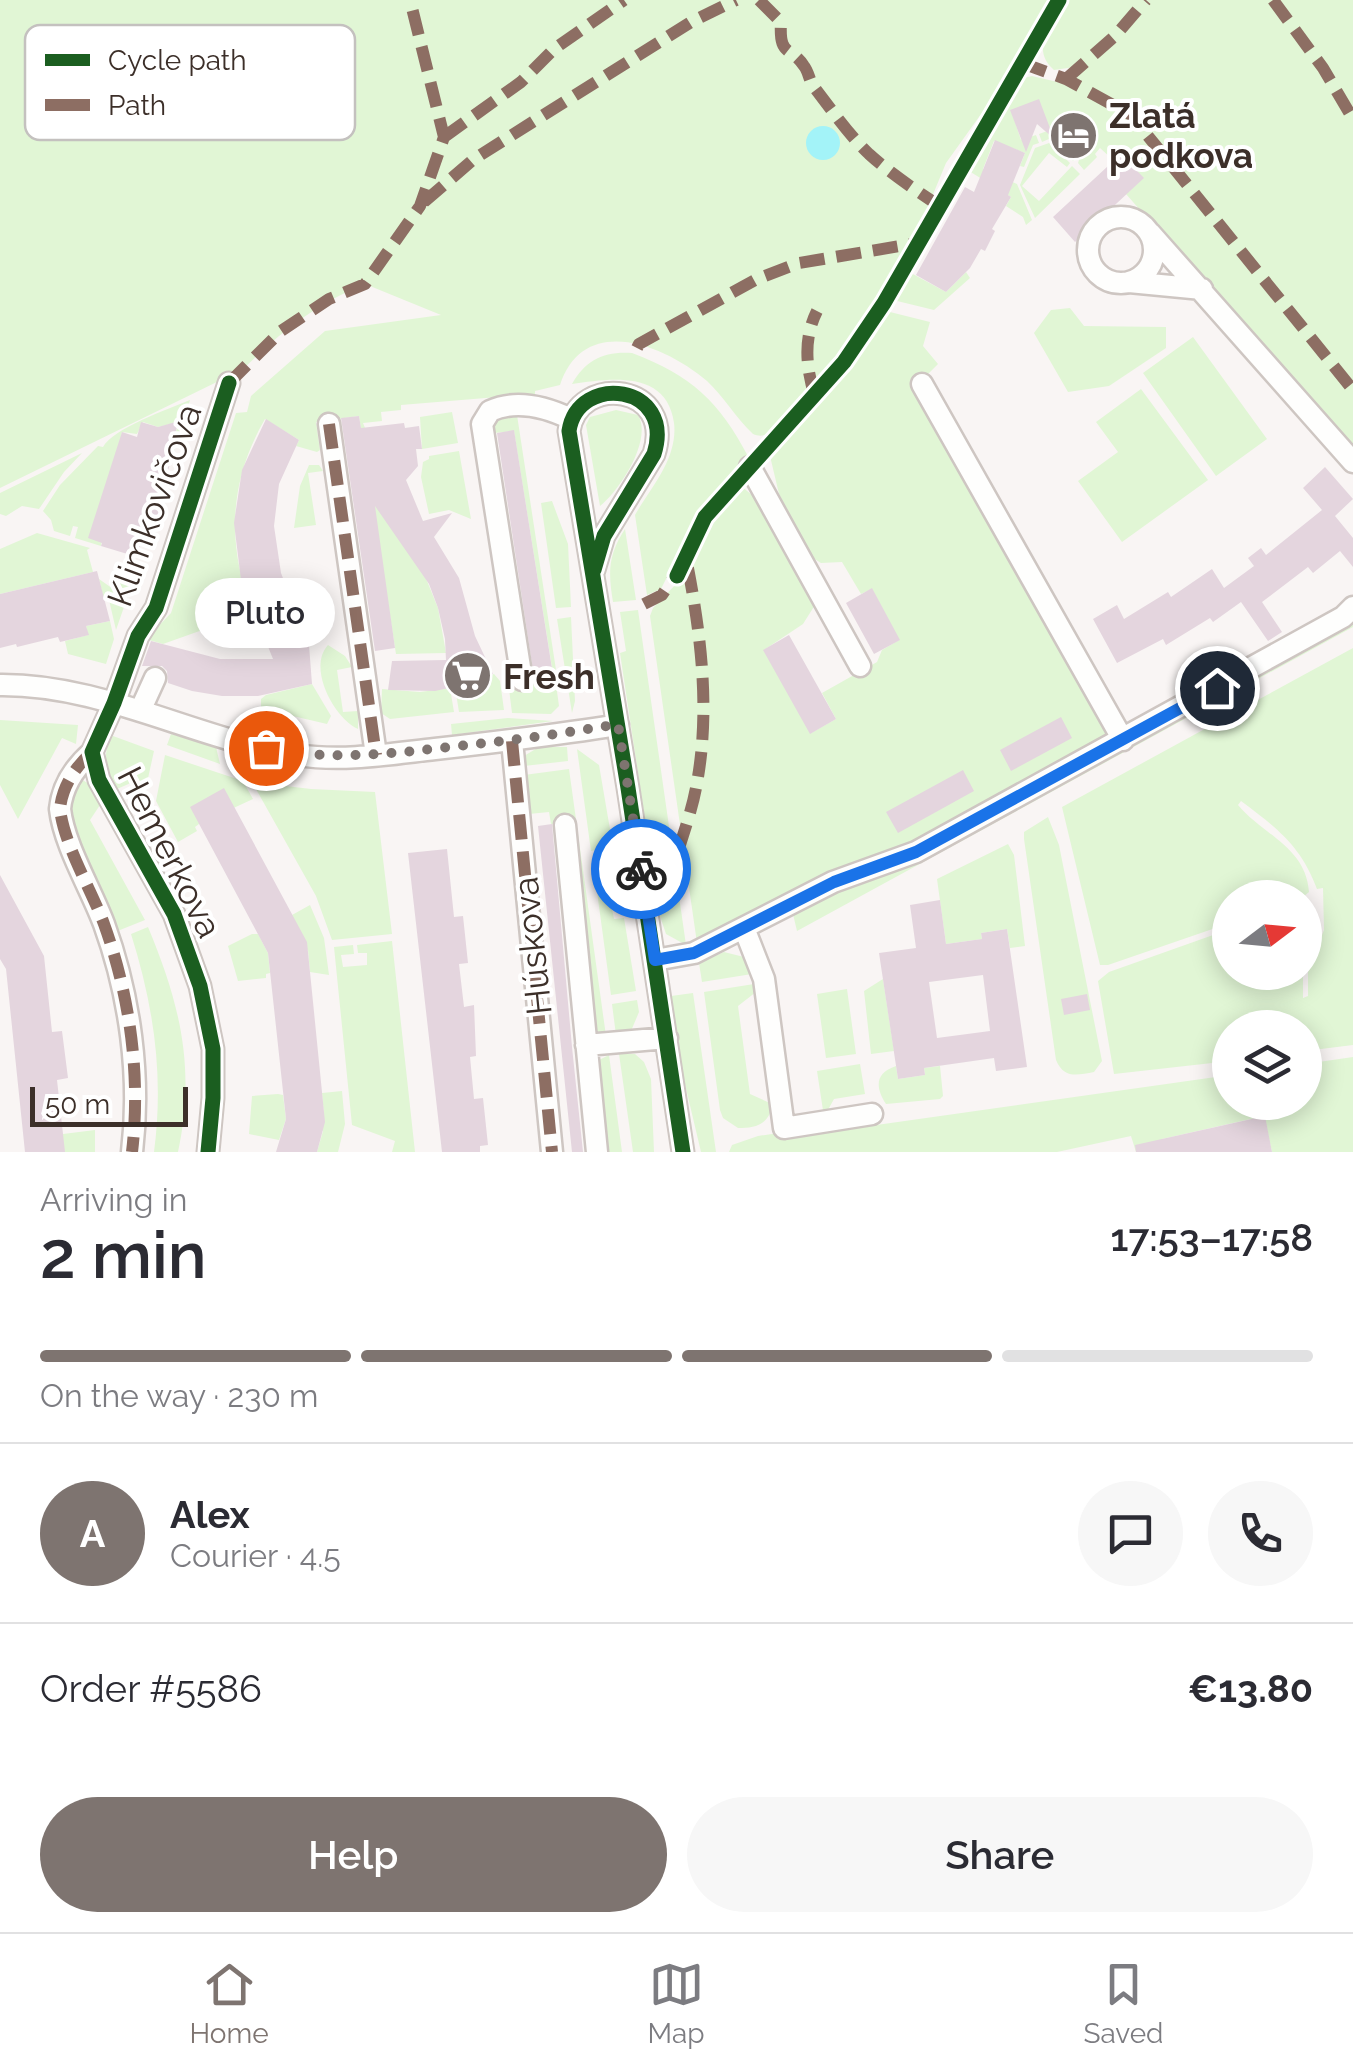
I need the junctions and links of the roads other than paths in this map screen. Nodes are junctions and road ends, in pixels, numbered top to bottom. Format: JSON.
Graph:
{"nodes":[{"id":1,"x":1150,"y":233,"type":"junction"},
{"id":2,"x":1128,"y":282,"type":"junction"},
{"id":3,"x":1202,"y":289,"type":"junction"},
{"id":4,"x":229,"y":383,"type":"dead end"},
{"id":5,"x":922,"y":384,"type":"dead end"},
{"id":6,"x":570,"y":419,"type":"junction"},
{"id":7,"x":329,"y":424,"type":"dead end"},
{"id":8,"x":1353,"y":462,"type":"edge"},
{"id":9,"x":750,"y":468,"type":"dead end"},
{"id":10,"x":594,"y":570,"type":"junction"},
{"id":11,"x":1353,"y":607,"type":"edge"},
{"id":12,"x":860,"y":666,"type":"dead end"},
{"id":13,"x":155,"y":678,"type":"dead end"},
{"id":14,"x":522,"y":680,"type":"dead end"},
{"id":15,"x":0,"y":685,"type":"edge"},
{"id":16,"x":114,"y":702,"type":"junction"},
{"id":17,"x":140,"y":712,"type":"junction"},
{"id":18,"x":618,"y":724,"type":"junction"},
{"id":19,"x":512,"y":740,"type":"junction"},
{"id":20,"x":1123,"y":740,"type":"junction"},
{"id":21,"x":92,"y":752,"type":"junction"},
{"id":22,"x":376,"y":755,"type":"junction"},
{"id":23,"x":565,"y":824,"type":"dead end"},
{"id":24,"x":744,"y":928,"type":"junction"},
{"id":25,"x":655,"y":960,"type":"junction"},
{"id":26,"x":667,"y":1038,"type":"junction"},
{"id":27,"x":586,"y":1045,"type":"junction"},
{"id":28,"x":872,"y":1114,"type":"dead end"},
{"id":29,"x":132,"y":1152,"type":"edge"},
{"id":30,"x":208,"y":1152,"type":"edge"},
{"id":31,"x":552,"y":1152,"type":"edge"},
{"id":32,"x":597,"y":1152,"type":"edge"},
{"id":33,"x":683,"y":1152,"type":"edge"}],
"edges":[{"from":1,"to":2,"type":"street"},
{"from":1,"to":2,"type":"street"},
{"from":1,"to":3,"type":"street"},
{"from":2,"to":3,"type":"street"},
{"from":3,"to":8,"type":"street"},
{"from":4,"to":16,"type":"street","name":"Klimkovičova"},
{"from":5,"to":20,"type":"street"},
{"from":6,"to":10,"type":"street"},
{"from":6,"to":10,"type":"street"},
{"from":6,"to":14,"type":"street"},
{"from":7,"to":22,"type":"street"},
{"from":9,"to":12,"type":"street"},
{"from":10,"to":18,"type":"street"},
{"from":11,"to":20,"type":"street"},
{"from":13,"to":17,"type":"street"},
{"from":15,"to":16,"type":"street"},
{"from":16,"to":17,"type":"street"},
{"from":16,"to":21,"type":"street","name":"Hemerkova"},
{"from":17,"to":22,"type":"street"},
{"from":18,"to":19,"type":"street"},
{"from":18,"to":25,"type":"street"},
{"from":19,"to":22,"type":"street"},
{"from":19,"to":31,"type":"street","name":"Húskova"},
{"from":20,"to":24,"type":"street"},
{"from":21,"to":29,"type":"street","name":"Hemerkova"},
{"from":21,"to":30,"type":"street","name":"Hemerkova"},
{"from":23,"to":27,"type":"street"},
{"from":24,"to":25,"type":"street"},
{"from":24,"to":28,"type":"street"},
{"from":25,"to":26,"type":"street"},
{"from":26,"to":27,"type":"street"},
{"from":26,"to":33,"type":"street"},
{"from":27,"to":32,"type":"street"}]}
